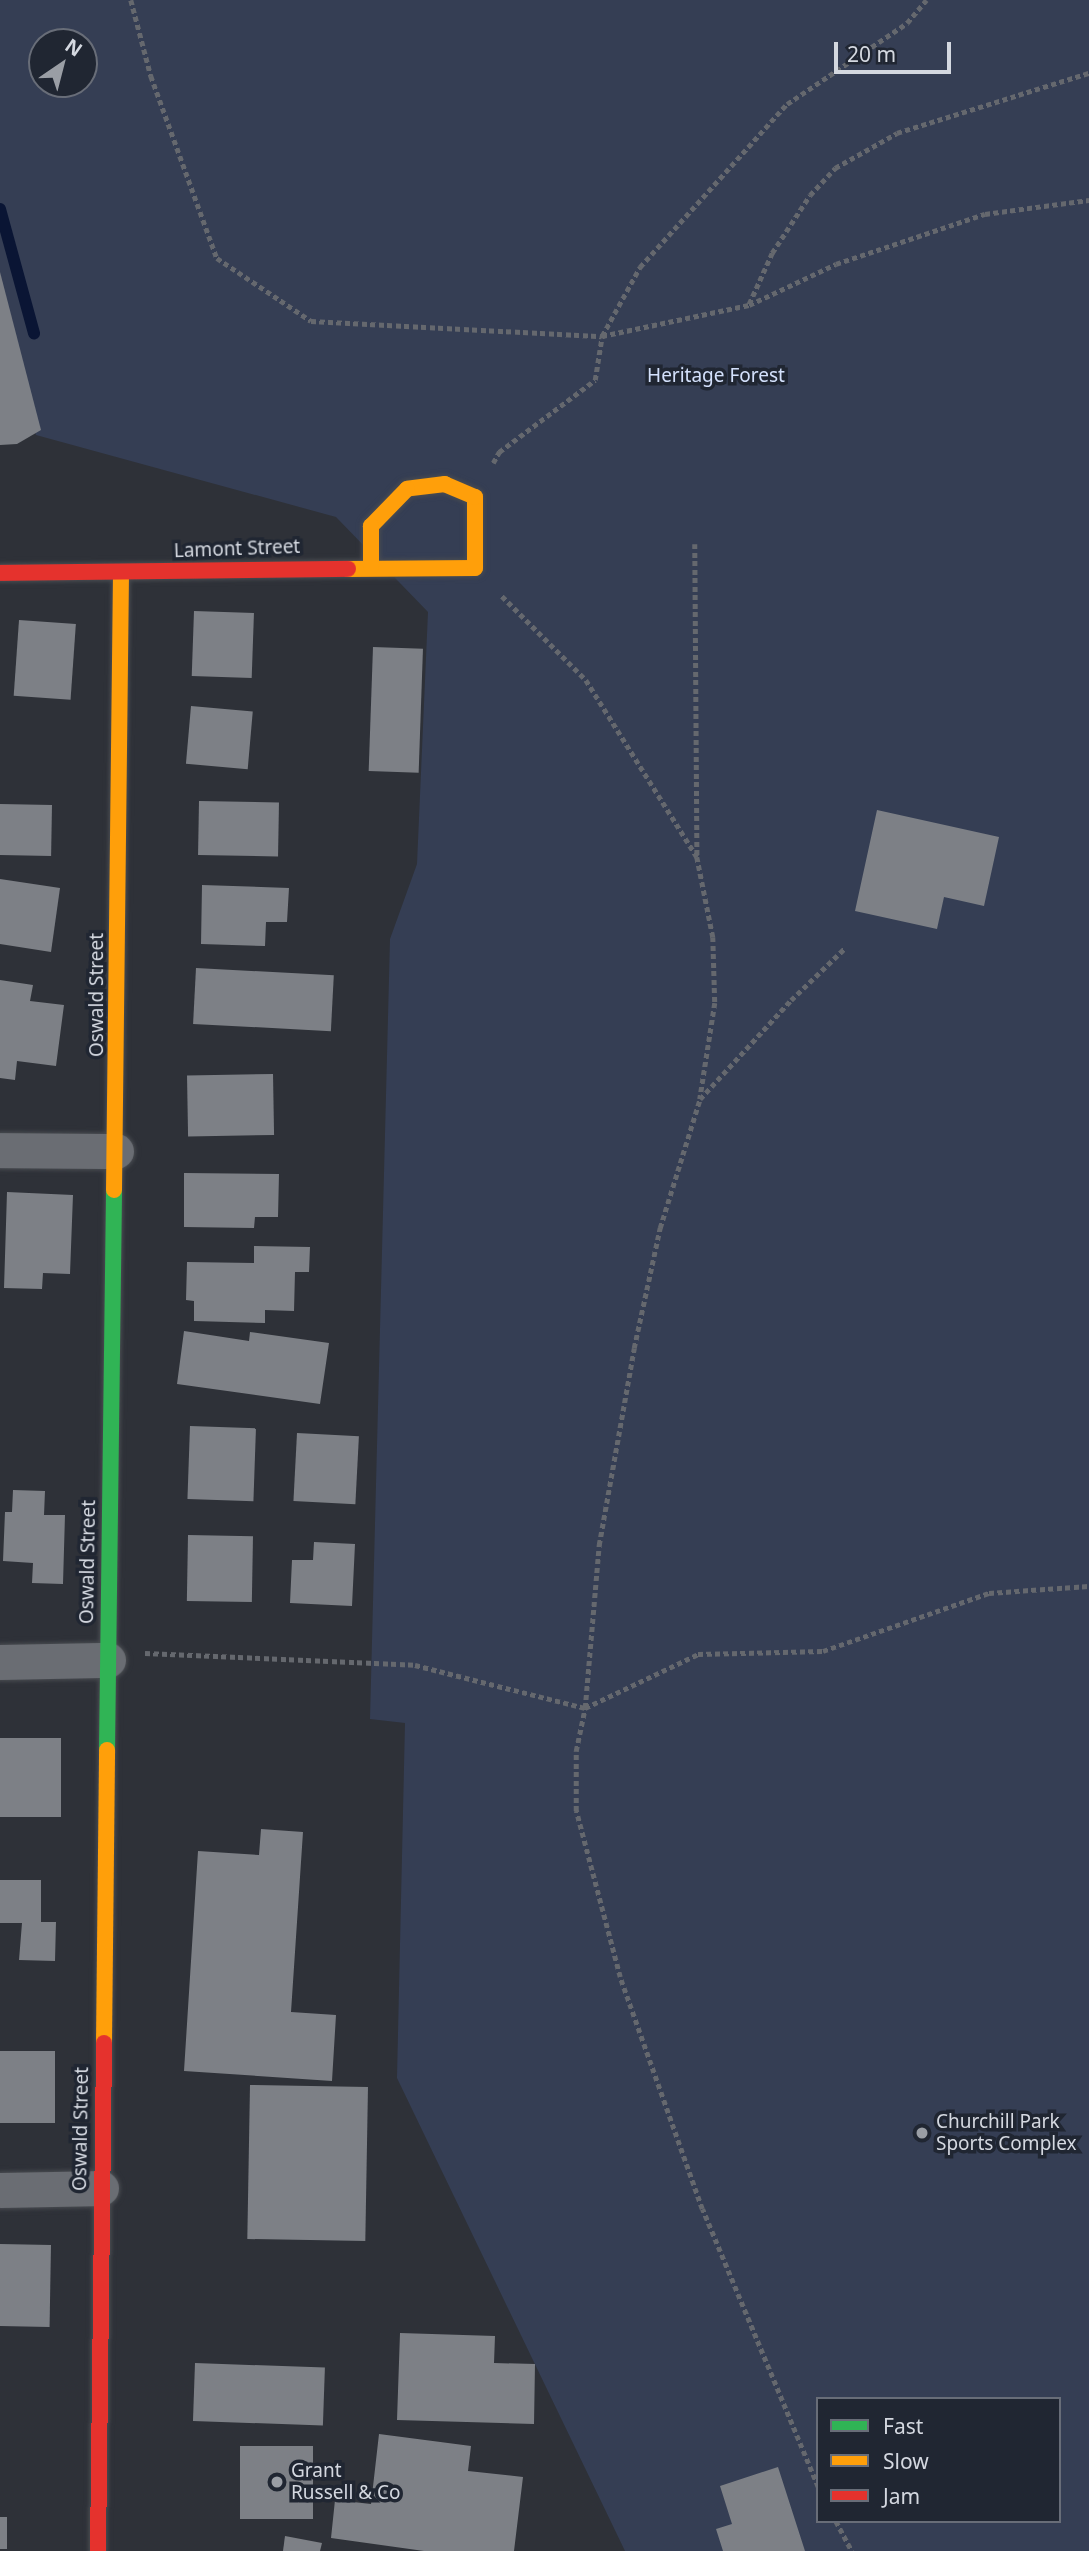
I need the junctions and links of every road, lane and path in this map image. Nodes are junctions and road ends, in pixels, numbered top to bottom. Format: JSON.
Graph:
{"nodes":[{"id":1,"x":131,"y":0,"type":"edge"},
{"id":2,"x":926,"y":0,"type":"edge"},
{"id":3,"x":1089,"y":73,"type":"edge"},
{"id":4,"x":1089,"y":200,"type":"edge"},
{"id":5,"x":748,"y":305,"type":"junction"},
{"id":6,"x":601,"y":337,"type":"junction"},
{"id":7,"x":475,"y":497,"type":"junction"},
{"id":8,"x":695,"y":544,"type":"dead end"},
{"id":9,"x":371,"y":566,"type":"junction"},
{"id":10,"x":475,"y":568,"type":"junction"},
{"id":11,"x":0,"y":573,"type":"edge"},
{"id":12,"x":121,"y":573,"type":"junction"},
{"id":13,"x":697,"y":858,"type":"junction"},
{"id":14,"x":845,"y":948,"type":"dead end"},
{"id":15,"x":700,"y":1099,"type":"junction"},
{"id":16,"x":0,"y":1150,"type":"edge"},
{"id":17,"x":116,"y":1151,"type":"junction"},
{"id":18,"x":1089,"y":1586,"type":"edge"},
{"id":19,"x":155,"y":1651,"type":"dead end"},
{"id":20,"x":108,"y":1660,"type":"junction"},
{"id":21,"x":0,"y":1662,"type":"edge"},
{"id":22,"x":585,"y":1708,"type":"junction"},
{"id":23,"x":102,"y":2188,"type":"junction"},
{"id":24,"x":0,"y":2190,"type":"edge"},
{"id":25,"x":816,"y":2482,"type":"edge"},
{"id":26,"x":837,"y":2523,"type":"edge"},
{"id":27,"x":98,"y":2551,"type":"edge"},
{"id":28,"x":852,"y":2551,"type":"edge"}],
"edges":[{"from":1,"to":6,"type":"path"},
{"from":2,"to":6,"type":"path"},
{"from":3,"to":5,"type":"path"},
{"from":4,"to":5,"type":"path"},
{"from":5,"to":6,"type":"path"},
{"from":6,"to":7,"type":"path"},
{"from":7,"to":9,"type":"street"},
{"from":7,"to":10,"type":"street"},
{"from":8,"to":13,"type":"path"},
{"from":9,"to":10,"type":"street","name":"Lamont Street"},
{"from":9,"to":12,"type":"street","name":"Lamont Street"},
{"from":10,"to":13,"type":"path"},
{"from":11,"to":12,"type":"street","name":"Lamont Street"},
{"from":12,"to":17,"type":"street","name":"Oswald Street"},
{"from":13,"to":15,"type":"path"},
{"from":14,"to":15,"type":"path"},
{"from":15,"to":22,"type":"path"},
{"from":16,"to":17,"type":"street"},
{"from":17,"to":20,"type":"street","name":"Oswald Street"},
{"from":18,"to":22,"type":"path"},
{"from":19,"to":22,"type":"path"},
{"from":20,"to":21,"type":"street"},
{"from":20,"to":23,"type":"street","name":"Oswald Street"},
{"from":22,"to":25,"type":"path"},
{"from":23,"to":24,"type":"street"},
{"from":23,"to":27,"type":"street","name":"Oswald Street"},
{"from":26,"to":28,"type":"path"}]}
